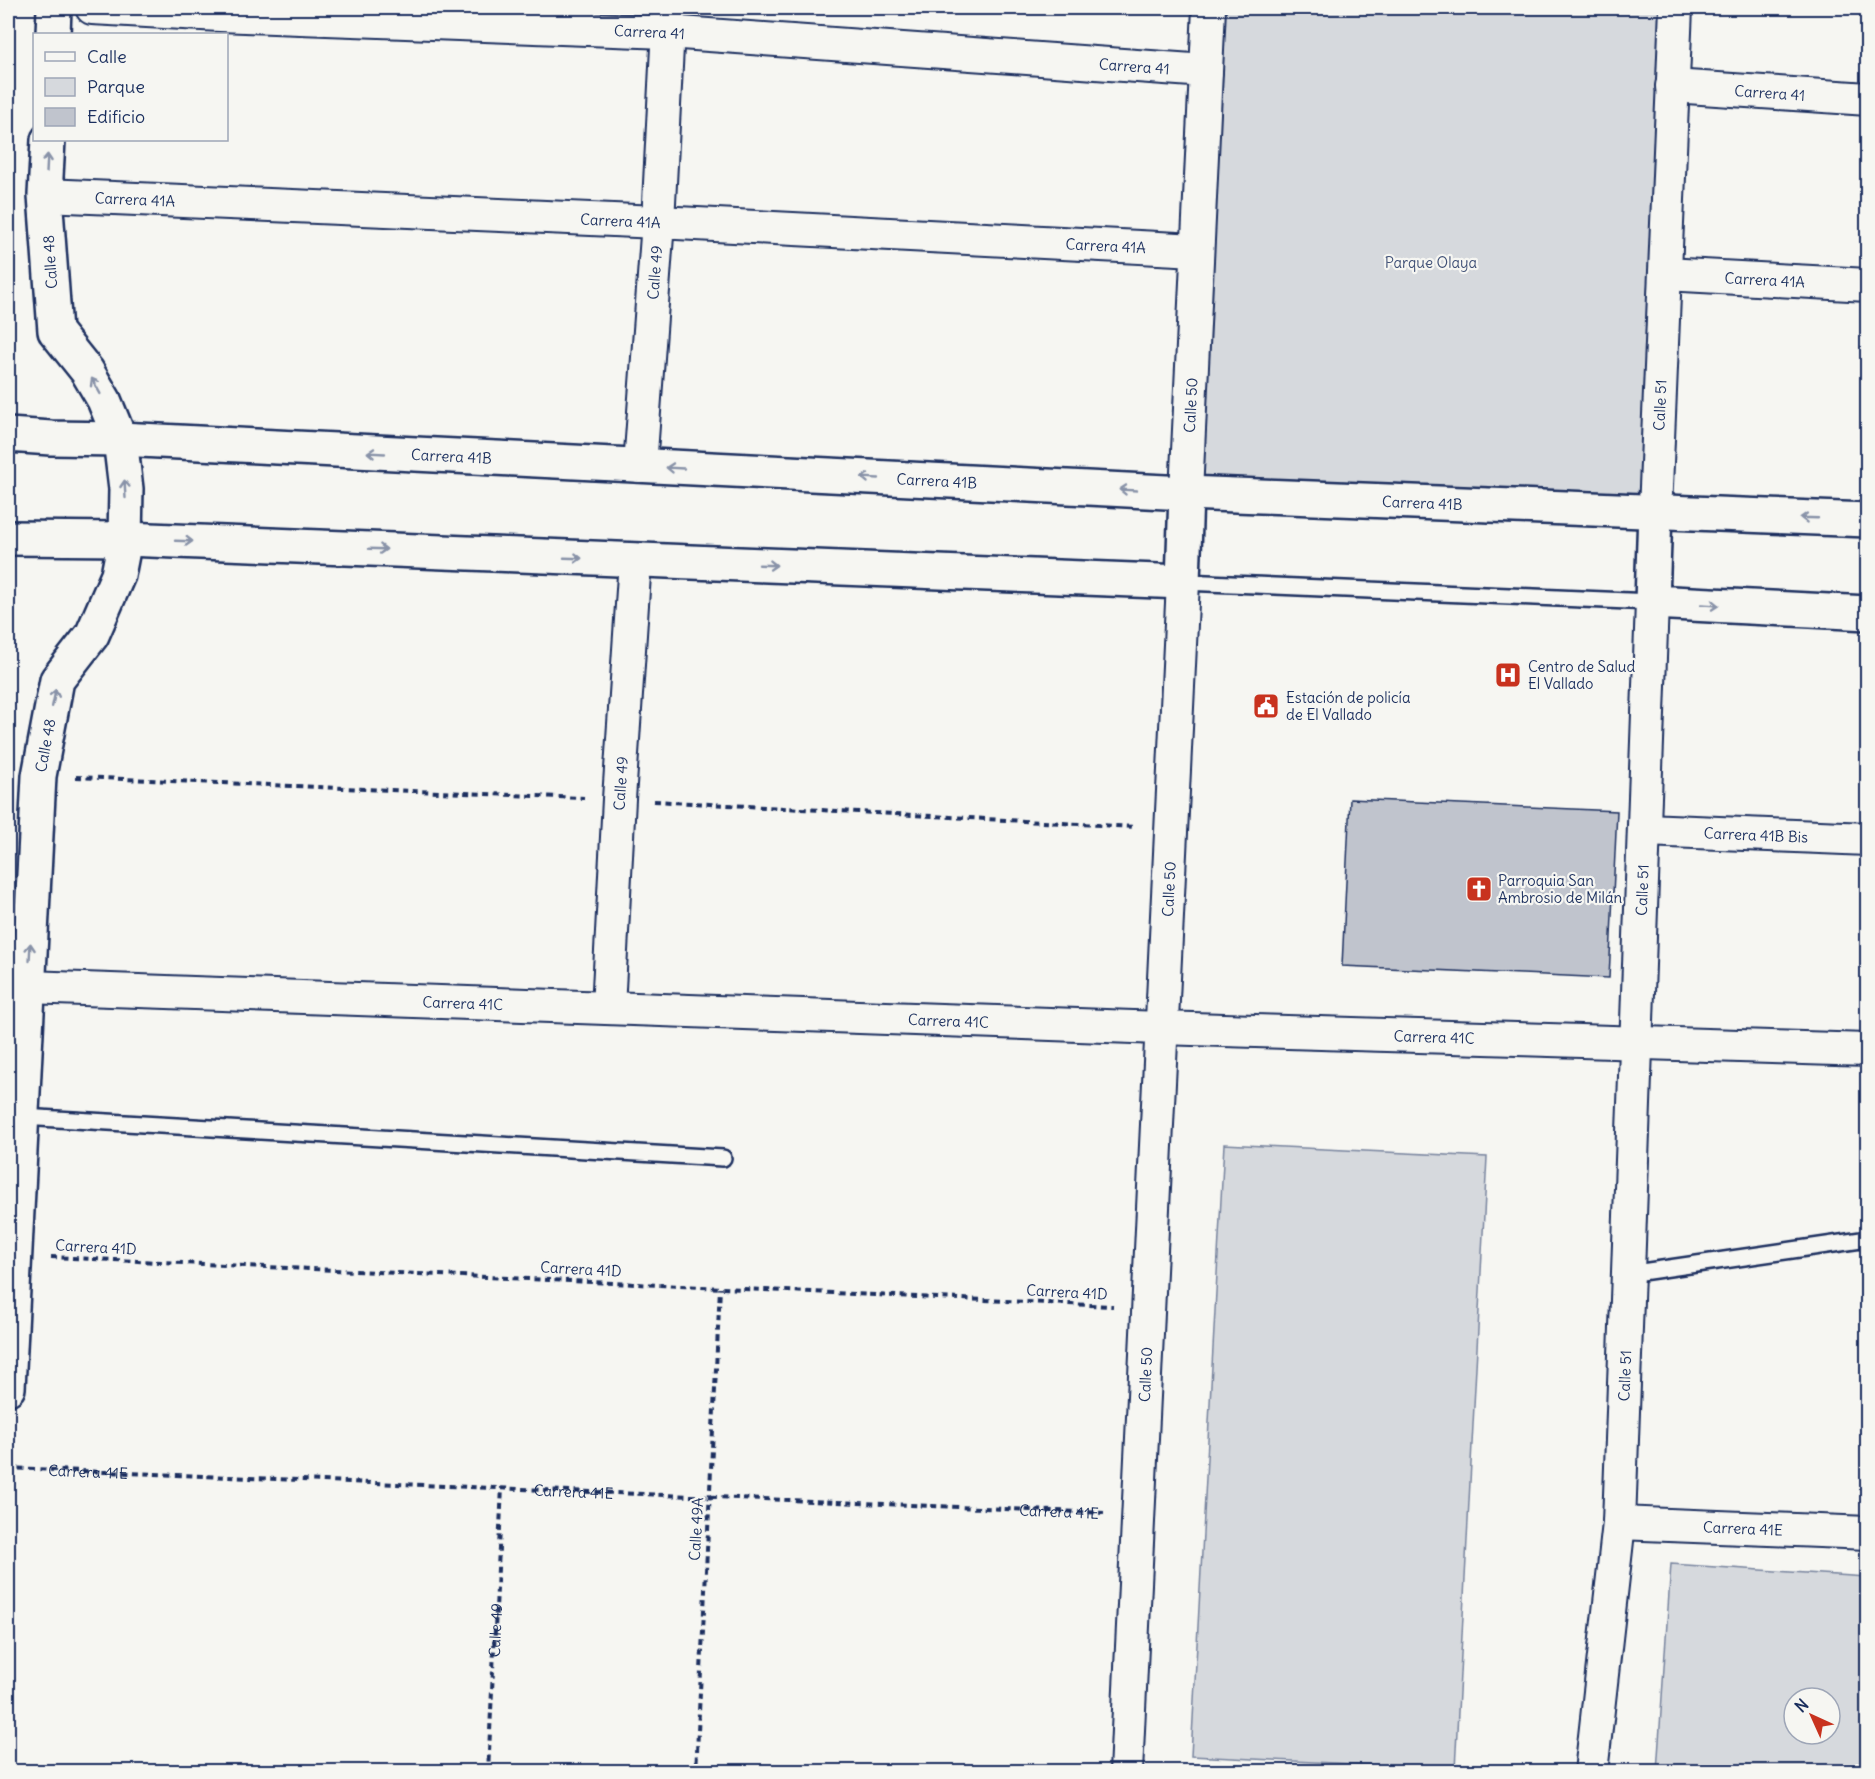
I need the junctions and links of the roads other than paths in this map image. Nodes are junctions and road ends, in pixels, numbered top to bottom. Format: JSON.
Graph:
{"nodes":[{"id":1,"x":54,"y":8,"type":"edge"},
{"id":2,"x":92,"y":8,"type":"edge"},
{"id":3,"x":1209,"y":8,"type":"edge"},
{"id":4,"x":1676,"y":8,"type":"edge"},
{"id":5,"x":668,"y":20,"type":"edge"},
{"id":6,"x":53,"y":33,"type":"edge"},
{"id":7,"x":1206,"y":71,"type":"junction"},
{"id":8,"x":1672,"y":86,"type":"junction"},
{"id":9,"x":1868,"y":99,"type":"edge"},
{"id":10,"x":48,"y":141,"type":"edge"},
{"id":11,"x":45,"y":195,"type":"junction"},
{"id":12,"x":658,"y":222,"type":"junction"},
{"id":13,"x":1197,"y":250,"type":"junction"},
{"id":14,"x":1665,"y":274,"type":"junction"},
{"id":15,"x":1868,"y":285,"type":"edge"},
{"id":16,"x":8,"y":435,"type":"edge"},
{"id":17,"x":120,"y":440,"type":"junction"},
{"id":18,"x":640,"y":466,"type":"junction"},
{"id":19,"x":1186,"y":493,"type":"junction"},
{"id":20,"x":1655,"y":511,"type":"junction"},
{"id":21,"x":1868,"y":520,"type":"edge"},
{"id":22,"x":8,"y":538,"type":"edge"},
{"id":23,"x":125,"y":539,"type":"junction"},
{"id":24,"x":635,"y":560,"type":"junction"},
{"id":25,"x":1183,"y":582,"type":"junction"},
{"id":26,"x":1652,"y":602,"type":"junction"},
{"id":27,"x":1868,"y":613,"type":"edge"},
{"id":28,"x":1645,"y":830,"type":"junction"},
{"id":29,"x":1868,"y":839,"type":"edge"},
{"id":30,"x":28,"y":987,"type":"junction"},
{"id":31,"x":608,"y":1008,"type":"junction"},
{"id":32,"x":1161,"y":1028,"type":"junction"},
{"id":33,"x":1637,"y":1044,"type":"junction"},
{"id":34,"x":1868,"y":1050,"type":"edge"},
{"id":35,"x":22,"y":1117,"type":"junction"},
{"id":36,"x":723,"y":1158,"type":"dead end"},
{"id":37,"x":1868,"y":1239,"type":"edge"},
{"id":38,"x":1628,"y":1274,"type":"junction"},
{"id":39,"x":8,"y":1388,"type":"edge"},
{"id":40,"x":1619,"y":1522,"type":"junction"},
{"id":41,"x":1868,"y":1533,"type":"edge"},
{"id":42,"x":1126,"y":1772,"type":"edge"},
{"id":43,"x":1591,"y":1772,"type":"edge"}],
"edges":[{"from":1,"to":6,"type":"street"},
{"from":2,"to":5,"type":"street","name":"Carrera 41"},
{"from":3,"to":7,"type":"street","name":"Calle 50"},
{"from":4,"to":8,"type":"street","name":"Calle 51"},
{"from":5,"to":7,"type":"street","name":"Carrera 41"},
{"from":5,"to":12,"type":"street","name":"Calle 49"},
{"from":7,"to":13,"type":"street","name":"Calle 50"},
{"from":8,"to":9,"type":"street","name":"Carrera 41"},
{"from":8,"to":14,"type":"street","name":"Calle 51"},
{"from":11,"to":10,"type":"street","name":"Calle 48","one_way":true},
{"from":11,"to":12,"type":"street","name":"Carrera 41A"},
{"from":17,"to":11,"type":"street","name":"Calle 48","one_way":true},
{"from":12,"to":13,"type":"street","name":"Carrera 41A"},
{"from":12,"to":18,"type":"street","name":"Calle 49"},
{"from":13,"to":19,"type":"street","name":"Calle 50"},
{"from":14,"to":15,"type":"street","name":"Carrera 41A"},
{"from":14,"to":20,"type":"street","name":"Calle 51"},
{"from":16,"to":17,"type":"street","name":"Carrera 41B"},
{"from":18,"to":17,"type":"street","name":"Carrera 41B","one_way":true},
{"from":23,"to":17,"type":"street","name":"Calle 48","one_way":true},
{"from":19,"to":18,"type":"street","name":"Carrera 41B","one_way":true},
{"from":19,"to":20,"type":"street","name":"Carrera 41B"},
{"from":19,"to":25,"type":"street","name":"Calle 50"},
{"from":21,"to":20,"type":"street","name":"Carrera 41B","one_way":true},
{"from":20,"to":26,"type":"street","name":"Calle 51"},
{"from":22,"to":23,"type":"street"},
{"from":23,"to":24,"type":"street","one_way":true},
{"from":30,"to":23,"type":"street","name":"Calle 48","one_way":true},
{"from":24,"to":25,"type":"street","one_way":true},
{"from":24,"to":31,"type":"street","name":"Calle 49"},
{"from":25,"to":26,"type":"lane"},
{"from":25,"to":32,"type":"street","name":"Calle 50"},
{"from":26,"to":27,"type":"street","one_way":true},
{"from":26,"to":28,"type":"street","name":"Calle 51"},
{"from":28,"to":29,"type":"street","name":"Carrera 41B Bis"},
{"from":28,"to":33,"type":"street","name":"Calle 51"},
{"from":30,"to":31,"type":"street","name":"Carrera 41C"},
{"from":30,"to":35,"type":"street","name":"Calle 48"},
{"from":31,"to":32,"type":"street","name":"Carrera 41C"},
{"from":32,"to":33,"type":"street","name":"Carrera 41C"},
{"from":32,"to":42,"type":"street","name":"Calle 50"},
{"from":33,"to":34,"type":"street","name":"Carrera 41C"},
{"from":33,"to":38,"type":"street","name":"Calle 51"},
{"from":35,"to":36,"type":"lane"},
{"from":35,"to":39,"type":"street","name":"Calle 48"},
{"from":37,"to":38,"type":"lane"},
{"from":38,"to":40,"type":"street","name":"Calle 51"},
{"from":40,"to":41,"type":"street","name":"Carrera 41E"},
{"from":40,"to":43,"type":"street","name":"Calle 51"}]}
